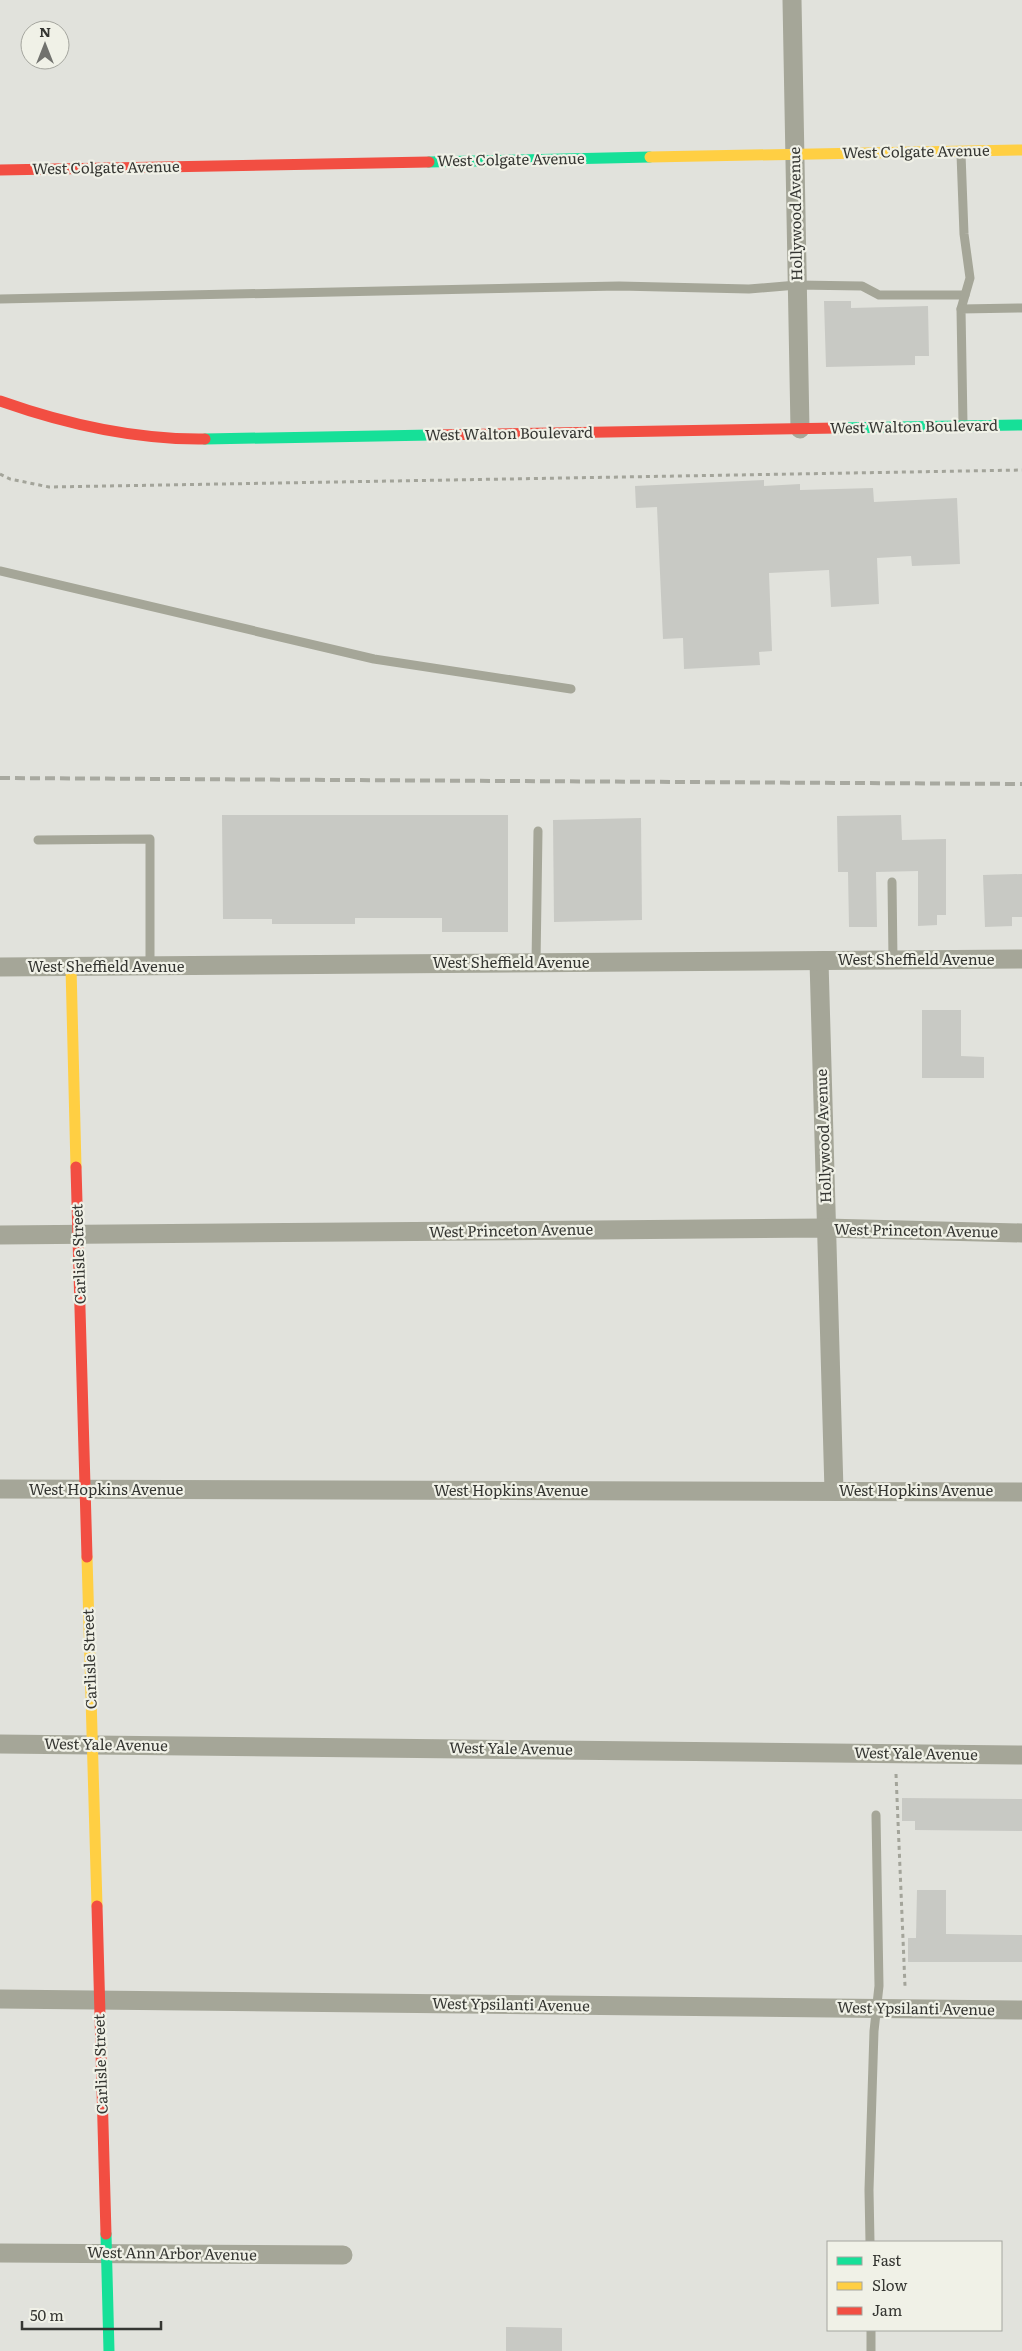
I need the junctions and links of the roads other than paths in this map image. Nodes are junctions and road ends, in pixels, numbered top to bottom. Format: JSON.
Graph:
{"nodes":[{"id":1,"x":792,"y":0,"type":"edge"},
{"id":2,"x":1022,"y":150,"type":"edge"},
{"id":3,"x":961,"y":152,"type":"junction"},
{"id":4,"x":795,"y":155,"type":"junction"},
{"id":5,"x":0,"y":170,"type":"edge"},
{"id":6,"x":797,"y":285,"type":"junction"},
{"id":7,"x":965,"y":295,"type":"junction"},
{"id":8,"x":0,"y":300,"type":"edge"},
{"id":9,"x":1022,"y":308,"type":"edge"},
{"id":10,"x":961,"y":309,"type":"junction"},
{"id":11,"x":0,"y":401,"type":"edge"},
{"id":12,"x":1022,"y":425,"type":"edge"},
{"id":13,"x":963,"y":426,"type":"junction"},
{"id":14,"x":800,"y":428,"type":"junction"},
{"id":15,"x":0,"y":571,"type":"edge"},
{"id":16,"x":571,"y":689,"type":"dead end"},
{"id":17,"x":538,"y":831,"type":"dead end"},
{"id":18,"x":38,"y":840,"type":"dead end"},
{"id":19,"x":892,"y":882,"type":"dead end"},
{"id":20,"x":1022,"y":959,"type":"edge"},
{"id":21,"x":893,"y":960,"type":"junction"},
{"id":22,"x":819,"y":961,"type":"junction"},
{"id":23,"x":536,"y":963,"type":"junction"},
{"id":24,"x":150,"y":966,"type":"junction"},
{"id":25,"x":0,"y":967,"type":"edge"},
{"id":26,"x":71,"y":967,"type":"junction"},
{"id":27,"x":826,"y":1228,"type":"junction"},
{"id":28,"x":1022,"y":1233,"type":"edge"},
{"id":29,"x":0,"y":1235,"type":"edge"},
{"id":30,"x":78,"y":1236,"type":"junction"},
{"id":31,"x":0,"y":1489,"type":"edge"},
{"id":32,"x":86,"y":1490,"type":"junction"},
{"id":33,"x":834,"y":1491,"type":"junction"},
{"id":34,"x":1022,"y":1492,"type":"edge"},
{"id":35,"x":0,"y":1744,"type":"edge"},
{"id":36,"x":93,"y":1745,"type":"junction"},
{"id":37,"x":1022,"y":1755,"type":"edge"},
{"id":38,"x":876,"y":1815,"type":"dead end"},
{"id":39,"x":0,"y":1999,"type":"edge"},
{"id":40,"x":100,"y":2000,"type":"junction"},
{"id":41,"x":877,"y":2008,"type":"junction"},
{"id":42,"x":1022,"y":2010,"type":"edge"},
{"id":43,"x":870,"y":2241,"type":"edge"},
{"id":44,"x":0,"y":2253,"type":"edge"},
{"id":45,"x":107,"y":2254,"type":"junction"},
{"id":46,"x":343,"y":2256,"type":"dead end"},
{"id":47,"x":871,"y":2331,"type":"edge"},
{"id":48,"x":109,"y":2351,"type":"edge"},
{"id":49,"x":871,"y":2351,"type":"edge"}],
"edges":[{"from":1,"to":4,"type":"street","name":"Hollywood Avenue"},
{"from":2,"to":3,"type":"street","name":"West Colgate Avenue"},
{"from":3,"to":4,"type":"street","name":"West Colgate Avenue"},
{"from":3,"to":7,"type":"lane"},
{"from":4,"to":5,"type":"street","name":"West Colgate Avenue"},
{"from":4,"to":6,"type":"street","name":"Hollywood Avenue"},
{"from":6,"to":7,"type":"lane"},
{"from":6,"to":8,"type":"lane"},
{"from":6,"to":14,"type":"street","name":"Hollywood Avenue"},
{"from":7,"to":10,"type":"lane"},
{"from":9,"to":10,"type":"lane"},
{"from":10,"to":13,"type":"lane"},
{"from":11,"to":14,"type":"street","name":"West Walton Boulevard"},
{"from":12,"to":13,"type":"street","name":"West Walton Boulevard"},
{"from":13,"to":14,"type":"street","name":"West Walton Boulevard"},
{"from":15,"to":16,"type":"lane"},
{"from":17,"to":23,"type":"lane"},
{"from":18,"to":24,"type":"lane"},
{"from":19,"to":21,"type":"lane"},
{"from":20,"to":21,"type":"street","name":"West Sheffield Avenue"},
{"from":21,"to":22,"type":"street","name":"West Sheffield Avenue"},
{"from":22,"to":23,"type":"street","name":"West Sheffield Avenue"},
{"from":22,"to":27,"type":"street","name":"Hollywood Avenue"},
{"from":23,"to":24,"type":"street","name":"West Sheffield Avenue"},
{"from":24,"to":26,"type":"street","name":"West Sheffield Avenue"},
{"from":25,"to":26,"type":"street","name":"West Sheffield Avenue"},
{"from":26,"to":30,"type":"street","name":"Carlisle Street"},
{"from":27,"to":28,"type":"street","name":"West Princeton Avenue"},
{"from":27,"to":30,"type":"street","name":"West Princeton Avenue"},
{"from":27,"to":33,"type":"street","name":"Hollywood Avenue"},
{"from":29,"to":30,"type":"street","name":"West Princeton Avenue"},
{"from":30,"to":32,"type":"street","name":"Carlisle Street"},
{"from":31,"to":32,"type":"street","name":"West Hopkins Avenue"},
{"from":32,"to":33,"type":"street","name":"West Hopkins Avenue"},
{"from":32,"to":36,"type":"street","name":"Carlisle Street"},
{"from":33,"to":34,"type":"street","name":"West Hopkins Avenue"},
{"from":35,"to":36,"type":"street","name":"West Yale Avenue"},
{"from":36,"to":37,"type":"street","name":"West Yale Avenue"},
{"from":36,"to":40,"type":"street","name":"Carlisle Street"},
{"from":38,"to":41,"type":"lane"},
{"from":39,"to":40,"type":"street","name":"West Ypsilanti Avenue"},
{"from":40,"to":41,"type":"street","name":"West Ypsilanti Avenue"},
{"from":40,"to":45,"type":"street","name":"Carlisle Street"},
{"from":41,"to":42,"type":"street","name":"West Ypsilanti Avenue"},
{"from":41,"to":43,"type":"lane"},
{"from":44,"to":45,"type":"street","name":"West Ann Arbor Avenue"},
{"from":45,"to":46,"type":"street","name":"West Ann Arbor Avenue"},
{"from":45,"to":48,"type":"street","name":"Carlisle Street"},
{"from":47,"to":49,"type":"lane"}]}
